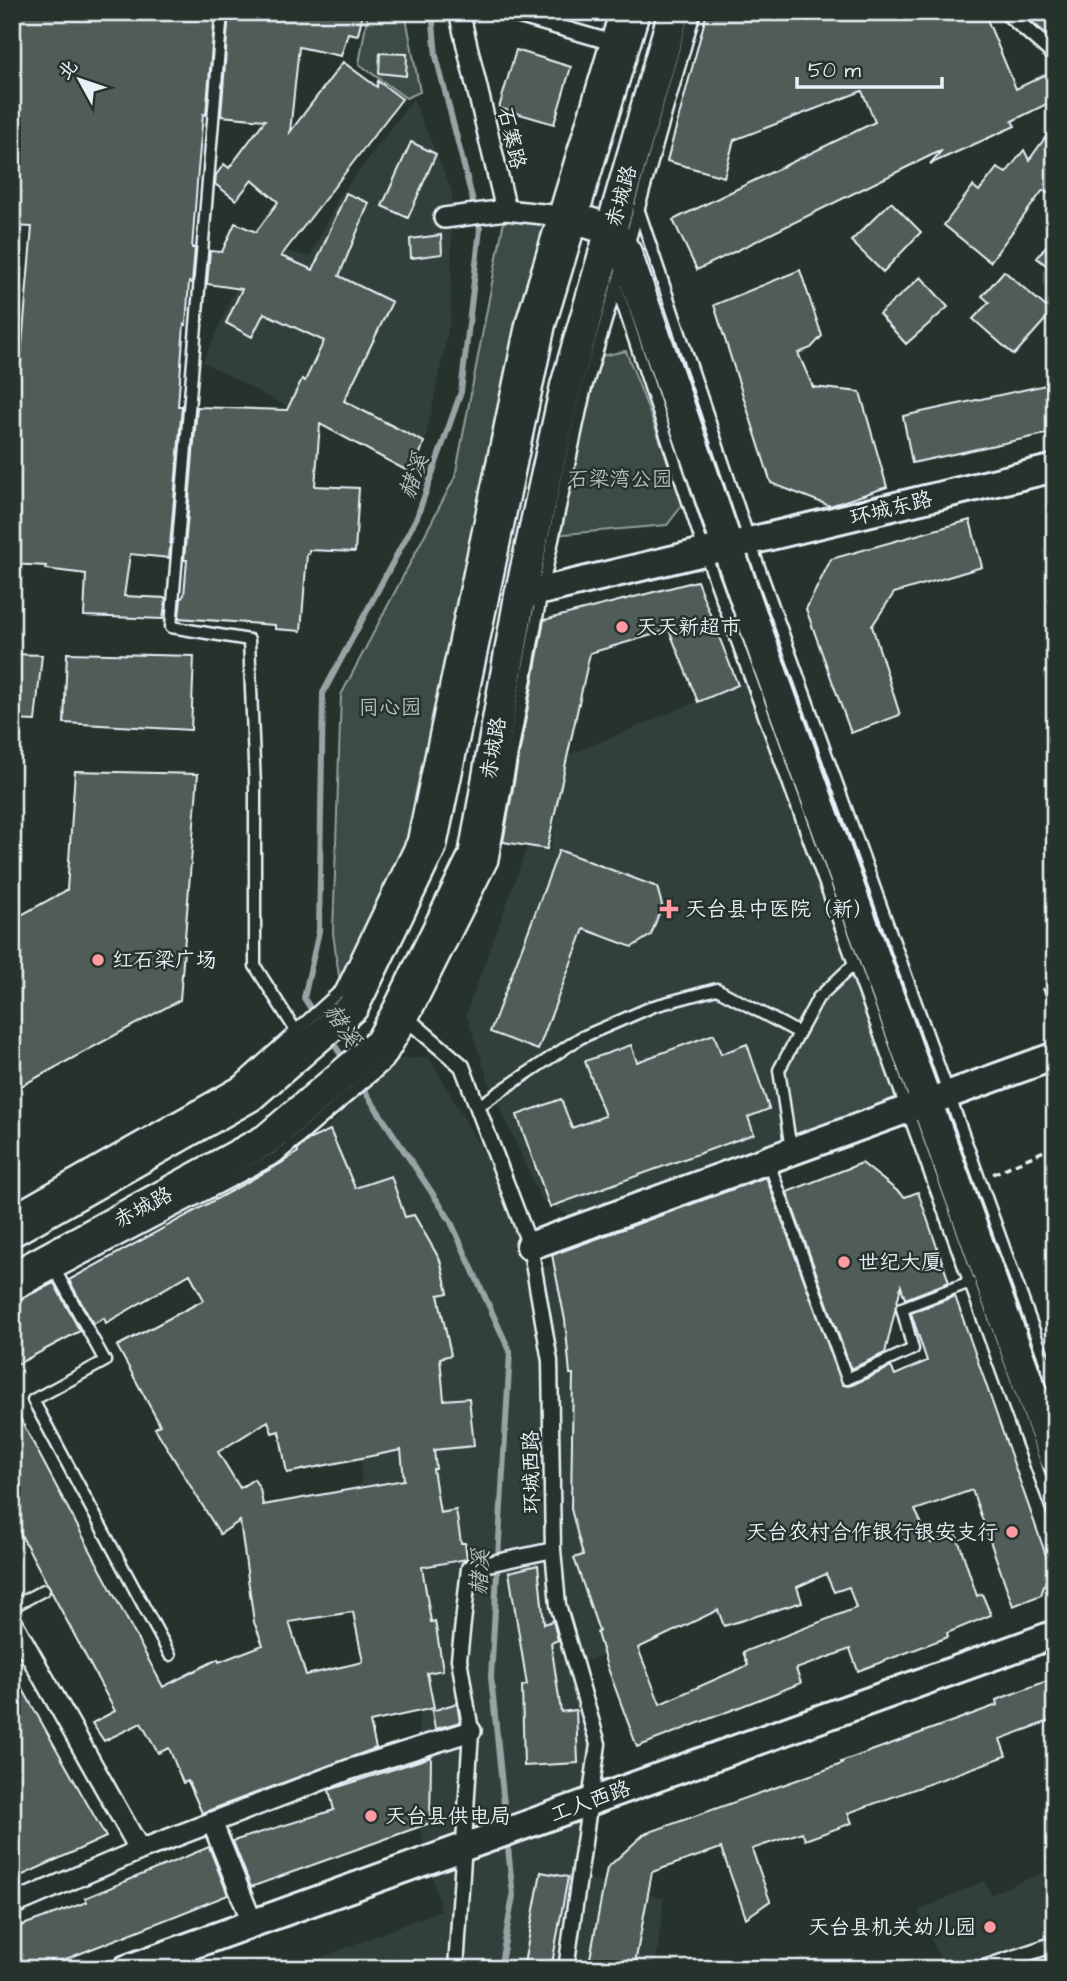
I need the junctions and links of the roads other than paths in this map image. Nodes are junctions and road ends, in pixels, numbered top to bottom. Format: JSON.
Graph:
{"nodes":[{"id":1,"x":222,"y":12,"type":"edge"},
{"id":2,"x":459,"y":12,"type":"edge"},
{"id":3,"x":506,"y":12,"type":"edge"},
{"id":4,"x":615,"y":12,"type":"edge"},
{"id":5,"x":634,"y":12,"type":"edge"},
{"id":6,"x":674,"y":12,"type":"edge"},
{"id":7,"x":695,"y":12,"type":"edge"},
{"id":8,"x":1006,"y":12,"type":"edge"},
{"id":9,"x":607,"y":41,"type":"junction"},
{"id":10,"x":1055,"y":55,"type":"edge"},
{"id":11,"x":637,"y":207,"type":"junction"},
{"id":12,"x":506,"y":210,"type":"junction"},
{"id":13,"x":562,"y":216,"type":"junction"},
{"id":14,"x":444,"y":218,"type":"dead end"},
{"id":15,"x":618,"y":242,"type":"junction"},
{"id":16,"x":616,"y":285,"type":"junction"},
{"id":17,"x":1055,"y":468,"type":"edge"},
{"id":18,"x":727,"y":548,"type":"junction"},
{"id":19,"x":531,"y":593,"type":"junction"},
{"id":20,"x":853,"y":965,"type":"junction"},
{"id":21,"x":404,"y":1017,"type":"junction"},
{"id":22,"x":799,"y":1033,"type":"junction"},
{"id":23,"x":301,"y":1040,"type":"junction"},
{"id":24,"x":1055,"y":1056,"type":"edge"},
{"id":25,"x":926,"y":1101,"type":"junction"},
{"id":26,"x":477,"y":1107,"type":"junction"},
{"id":27,"x":779,"y":1155,"type":"junction"},
{"id":28,"x":12,"y":1210,"type":"edge"},
{"id":29,"x":12,"y":1231,"type":"edge"},
{"id":30,"x":530,"y":1246,"type":"junction"},
{"id":31,"x":28,"y":1271,"type":"edge"},
{"id":32,"x":970,"y":1282,"type":"junction"},
{"id":33,"x":1055,"y":1389,"type":"edge"},
{"id":34,"x":1055,"y":1458,"type":"edge"},
{"id":35,"x":1055,"y":1518,"type":"edge"},
{"id":36,"x":553,"y":1550,"type":"junction"},
{"id":37,"x":44,"y":1590,"type":"dead end"},
{"id":38,"x":12,"y":1607,"type":"edge"},
{"id":39,"x":12,"y":1622,"type":"edge"},
{"id":40,"x":1055,"y":1634,"type":"edge"},
{"id":41,"x":170,"y":1655,"type":"dead end"},
{"id":42,"x":471,"y":1731,"type":"junction"},
{"id":43,"x":589,"y":1801,"type":"junction"},
{"id":44,"x":212,"y":1822,"type":"junction"},
{"id":45,"x":462,"y":1847,"type":"junction"},
{"id":46,"x":140,"y":1850,"type":"junction"},
{"id":47,"x":12,"y":1905,"type":"edge"},
{"id":48,"x":253,"y":1922,"type":"junction"},
{"id":49,"x":1055,"y":1944,"type":"edge"},
{"id":50,"x":126,"y":1969,"type":"edge"},
{"id":51,"x":456,"y":1969,"type":"edge"},
{"id":52,"x":566,"y":1969,"type":"edge"},
{"id":53,"x":981,"y":1969,"type":"edge"}],
"edges":[{"from":1,"to":23,"type":"lane"},
{"from":2,"to":12,"type":"street","name":"石寨路"},
{"from":3,"to":9,"type":"street"},
{"from":4,"to":9,"type":"lane"},
{"from":5,"to":13,"type":"main road","name":"赤城路"},
{"from":6,"to":15,"type":"main road","name":"赤城路"},
{"from":7,"to":11,"type":"lane"},
{"from":8,"to":10,"type":"street"},
{"from":9,"to":13,"type":"lane"},
{"from":11,"to":15,"type":"lane"},
{"from":11,"to":18,"type":"lane"},
{"from":12,"to":13,"type":"street"},
{"from":12,"to":14,"type":"street"},
{"from":13,"to":15,"type":"main road"},
{"from":13,"to":23,"type":"main road","name":"赤城路"},
{"from":15,"to":16,"type":"lane"},
{"from":15,"to":18,"type":"main road"},
{"from":15,"to":19,"type":"main road","name":"赤城路"},
{"from":16,"to":18,"type":"lane"},
{"from":16,"to":19,"type":"lane"},
{"from":17,"to":18,"type":"main road","name":"环城东路"},
{"from":18,"to":19,"type":"main road","name":"环城东路"},
{"from":18,"to":20,"type":"lane"},
{"from":18,"to":25,"type":"main road"},
{"from":19,"to":21,"type":"main road","name":"赤城路"},
{"from":20,"to":22,"type":"lane"},
{"from":20,"to":25,"type":"lane"},
{"from":21,"to":26,"type":"street","name":"环城西路"},
{"from":21,"to":31,"type":"main road","name":"赤城路"},
{"from":22,"to":26,"type":"lane"},
{"from":22,"to":27,"type":"lane"},
{"from":23,"to":28,"type":"lane"},
{"from":23,"to":29,"type":"main road","name":"赤城路"},
{"from":24,"to":25,"type":"main road"},
{"from":25,"to":27,"type":"main road"},
{"from":25,"to":32,"type":"lane"},
{"from":25,"to":33,"type":"lane"},
{"from":25,"to":34,"type":"main road"},
{"from":26,"to":30,"type":"street","name":"环城西路"},
{"from":27,"to":30,"type":"main road"},
{"from":27,"to":32,"type":"lane"},
{"from":30,"to":36,"type":"street","name":"环城西路"},
{"from":31,"to":41,"type":"lane"},
{"from":32,"to":35,"type":"lane"},
{"from":36,"to":42,"type":"street"},
{"from":36,"to":43,"type":"street","name":"环城西路"},
{"from":37,"to":38,"type":"lane"},
{"from":39,"to":46,"type":"street"},
{"from":40,"to":43,"type":"main road","name":"工人西路"},
{"from":42,"to":44,"type":"street"},
{"from":42,"to":45,"type":"street"},
{"from":43,"to":45,"type":"main road","name":"工人西路"},
{"from":43,"to":52,"type":"street","name":"环城西路"},
{"from":44,"to":46,"type":"street"},
{"from":44,"to":48,"type":"street"},
{"from":45,"to":48,"type":"main road","name":"工人西路"},
{"from":45,"to":51,"type":"street"},
{"from":46,"to":47,"type":"street"},
{"from":48,"to":50,"type":"main road","name":"工人西路"},
{"from":49,"to":53,"type":"street"}]}
